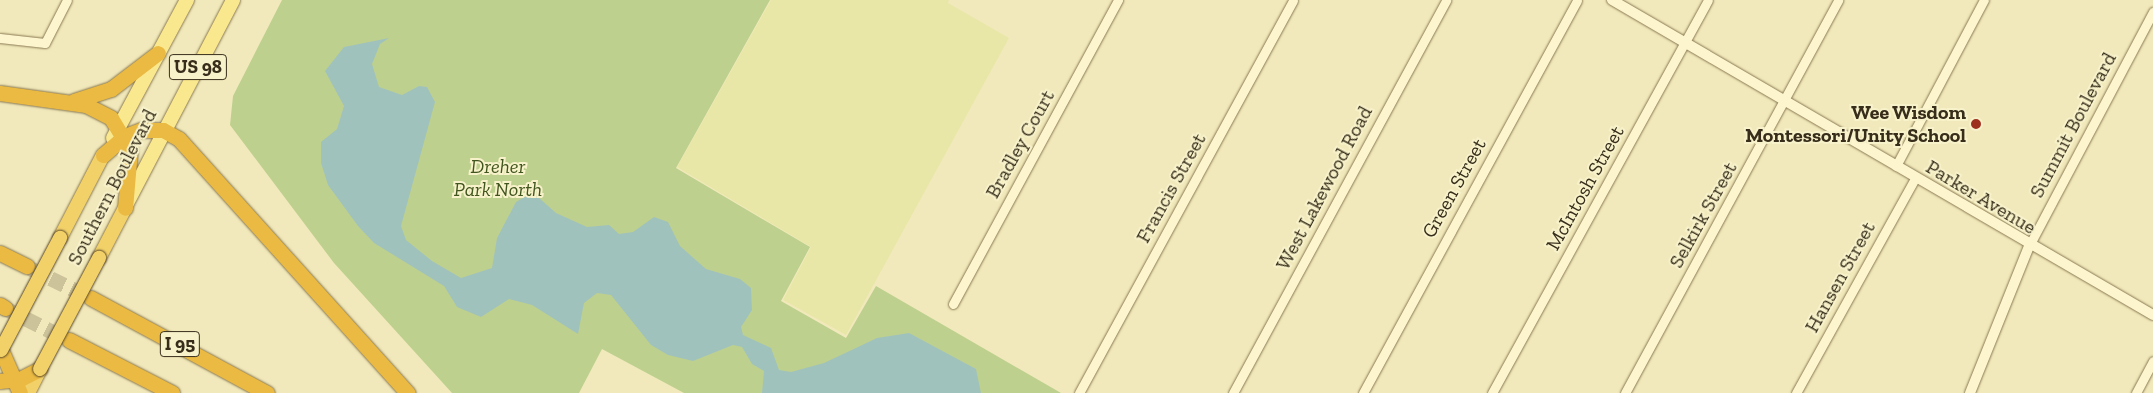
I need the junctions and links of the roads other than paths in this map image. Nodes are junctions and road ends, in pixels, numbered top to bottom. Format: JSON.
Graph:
{"nodes":[{"id":1,"x":67,"y":0,"type":"edge"},
{"id":2,"x":187,"y":0,"type":"edge"},
{"id":3,"x":233,"y":0,"type":"edge"},
{"id":4,"x":1118,"y":0,"type":"edge"},
{"id":5,"x":1293,"y":0,"type":"edge"},
{"id":6,"x":1446,"y":0,"type":"edge"},
{"id":7,"x":1577,"y":0,"type":"edge"},
{"id":8,"x":1612,"y":0,"type":"edge"},
{"id":9,"x":1708,"y":0,"type":"edge"},
{"id":10,"x":1838,"y":0,"type":"edge"},
{"id":11,"x":1984,"y":0,"type":"edge"},
{"id":12,"x":2153,"y":12,"type":"edge"},
{"id":13,"x":0,"y":38,"type":"edge"},
{"id":14,"x":1685,"y":44,"type":"junction"},
{"id":15,"x":158,"y":53,"type":"junction"},
{"id":16,"x":0,"y":93,"type":"edge"},
{"id":17,"x":1785,"y":101,"type":"junction"},
{"id":18,"x":67,"y":102,"type":"junction"},
{"id":19,"x":163,"y":130,"type":"junction"},
{"id":20,"x":122,"y":131,"type":"junction"},
{"id":21,"x":103,"y":154,"type":"joint"},
{"id":22,"x":1896,"y":166,"type":"junction"},
{"id":23,"x":1915,"y":178,"type":"junction"},
{"id":24,"x":125,"y":208,"type":"junction"},
{"id":25,"x":2029,"y":246,"type":"junction"},
{"id":26,"x":0,"y":253,"type":"edge"},
{"id":27,"x":27,"y":266,"type":"tunnel mouth"},
{"id":28,"x":91,"y":298,"type":"tunnel mouth"},
{"id":29,"x":953,"y":304,"type":"dead end"},
{"id":30,"x":2153,"y":315,"type":"edge"},
{"id":31,"x":70,"y":340,"type":"tunnel mouth"},
{"id":32,"x":1,"y":351,"type":"edge"},
{"id":33,"x":2153,"y":361,"type":"edge"},
{"id":34,"x":40,"y":369,"type":"junction"},
{"id":35,"x":11,"y":385,"type":"edge"},
{"id":36,"x":1235,"y":391,"type":"edge"},
{"id":37,"x":28,"y":393,"type":"edge"},
{"id":38,"x":172,"y":393,"type":"edge"},
{"id":39,"x":267,"y":393,"type":"edge"},
{"id":40,"x":408,"y":393,"type":"edge"},
{"id":41,"x":1079,"y":393,"type":"edge"},
{"id":42,"x":1246,"y":393,"type":"edge"},
{"id":43,"x":1363,"y":393,"type":"edge"},
{"id":44,"x":1492,"y":393,"type":"edge"},
{"id":45,"x":1625,"y":393,"type":"edge"},
{"id":46,"x":1796,"y":393,"type":"edge"},
{"id":47,"x":1970,"y":393,"type":"edge"},
{"id":48,"x":2136,"y":393,"type":"edge"}],
"edges":[{"from":1,"to":13,"type":"street"},
{"from":2,"to":15,"type":"main road","name":"Southern Boulevard","number":"US 98"},
{"from":3,"to":19,"type":"main road","name":"Southern Boulevard","number":"US 98"},
{"from":4,"to":29,"type":"street","name":"Bradley Court"},
{"from":5,"to":41,"type":"street","name":"Francis Street"},
{"from":6,"to":36,"type":"street","name":"West Lakewood Road"},
{"from":7,"to":43,"type":"street","name":"Green Street"},
{"from":8,"to":14,"type":"street","name":"Parker Avenue"},
{"from":9,"to":14,"type":"street","name":"McIntosh Street"},
{"from":10,"to":17,"type":"street","name":"Selkirk Street"},
{"from":11,"to":22,"type":"street"},
{"from":12,"to":25,"type":"street","name":"Summit Boulevard"},
{"from":14,"to":17,"type":"street","name":"Parker Avenue"},
{"from":14,"to":44,"type":"street","name":"McIntosh Street"},
{"from":15,"to":18,"type":"highway"},
{"from":15,"to":20,"type":"main road","name":"Southern Boulevard","number":"US 98"},
{"from":16,"to":18,"type":"highway"},
{"from":17,"to":22,"type":"street","name":"Parker Avenue"},
{"from":17,"to":45,"type":"street","name":"Selkirk Street"},
{"from":18,"to":20,"type":"highway"},
{"from":19,"to":20,"type":"highway"},
{"from":19,"to":24,"type":"main road","name":"Southern Boulevard","number":"US 98"},
{"from":19,"to":40,"type":"highway"},
{"from":20,"to":21,"type":"highway"},
{"from":20,"to":24,"type":"highway"},
{"from":21,"to":32,"type":"highway","name":"Southern Boulevard","bridge":true},
{"from":22,"to":23,"type":"street","name":"Parker Avenue"},
{"from":23,"to":25,"type":"street","name":"Parker Avenue"},
{"from":23,"to":46,"type":"street","name":"Hansen Street"},
{"from":24,"to":34,"type":"highway","name":"Southern Boulevard","number":"US 98","bridge":true},
{"from":25,"to":30,"type":"street","name":"Parker Avenue"},
{"from":25,"to":47,"type":"street","name":"Summit Boulevard"},
{"from":26,"to":27,"type":"highway"},
{"from":28,"to":39,"type":"highway","number":"I 95"},
{"from":31,"to":38,"type":"highway","number":"I 95"},
{"from":32,"to":35,"type":"highway"},
{"from":33,"to":48,"type":"street"},
{"from":34,"to":35,"type":"highway"},
{"from":34,"to":37,"type":"highway","name":"Southern Boulevard","number":"US 98"},
{"from":36,"to":42,"type":"street"}]}
